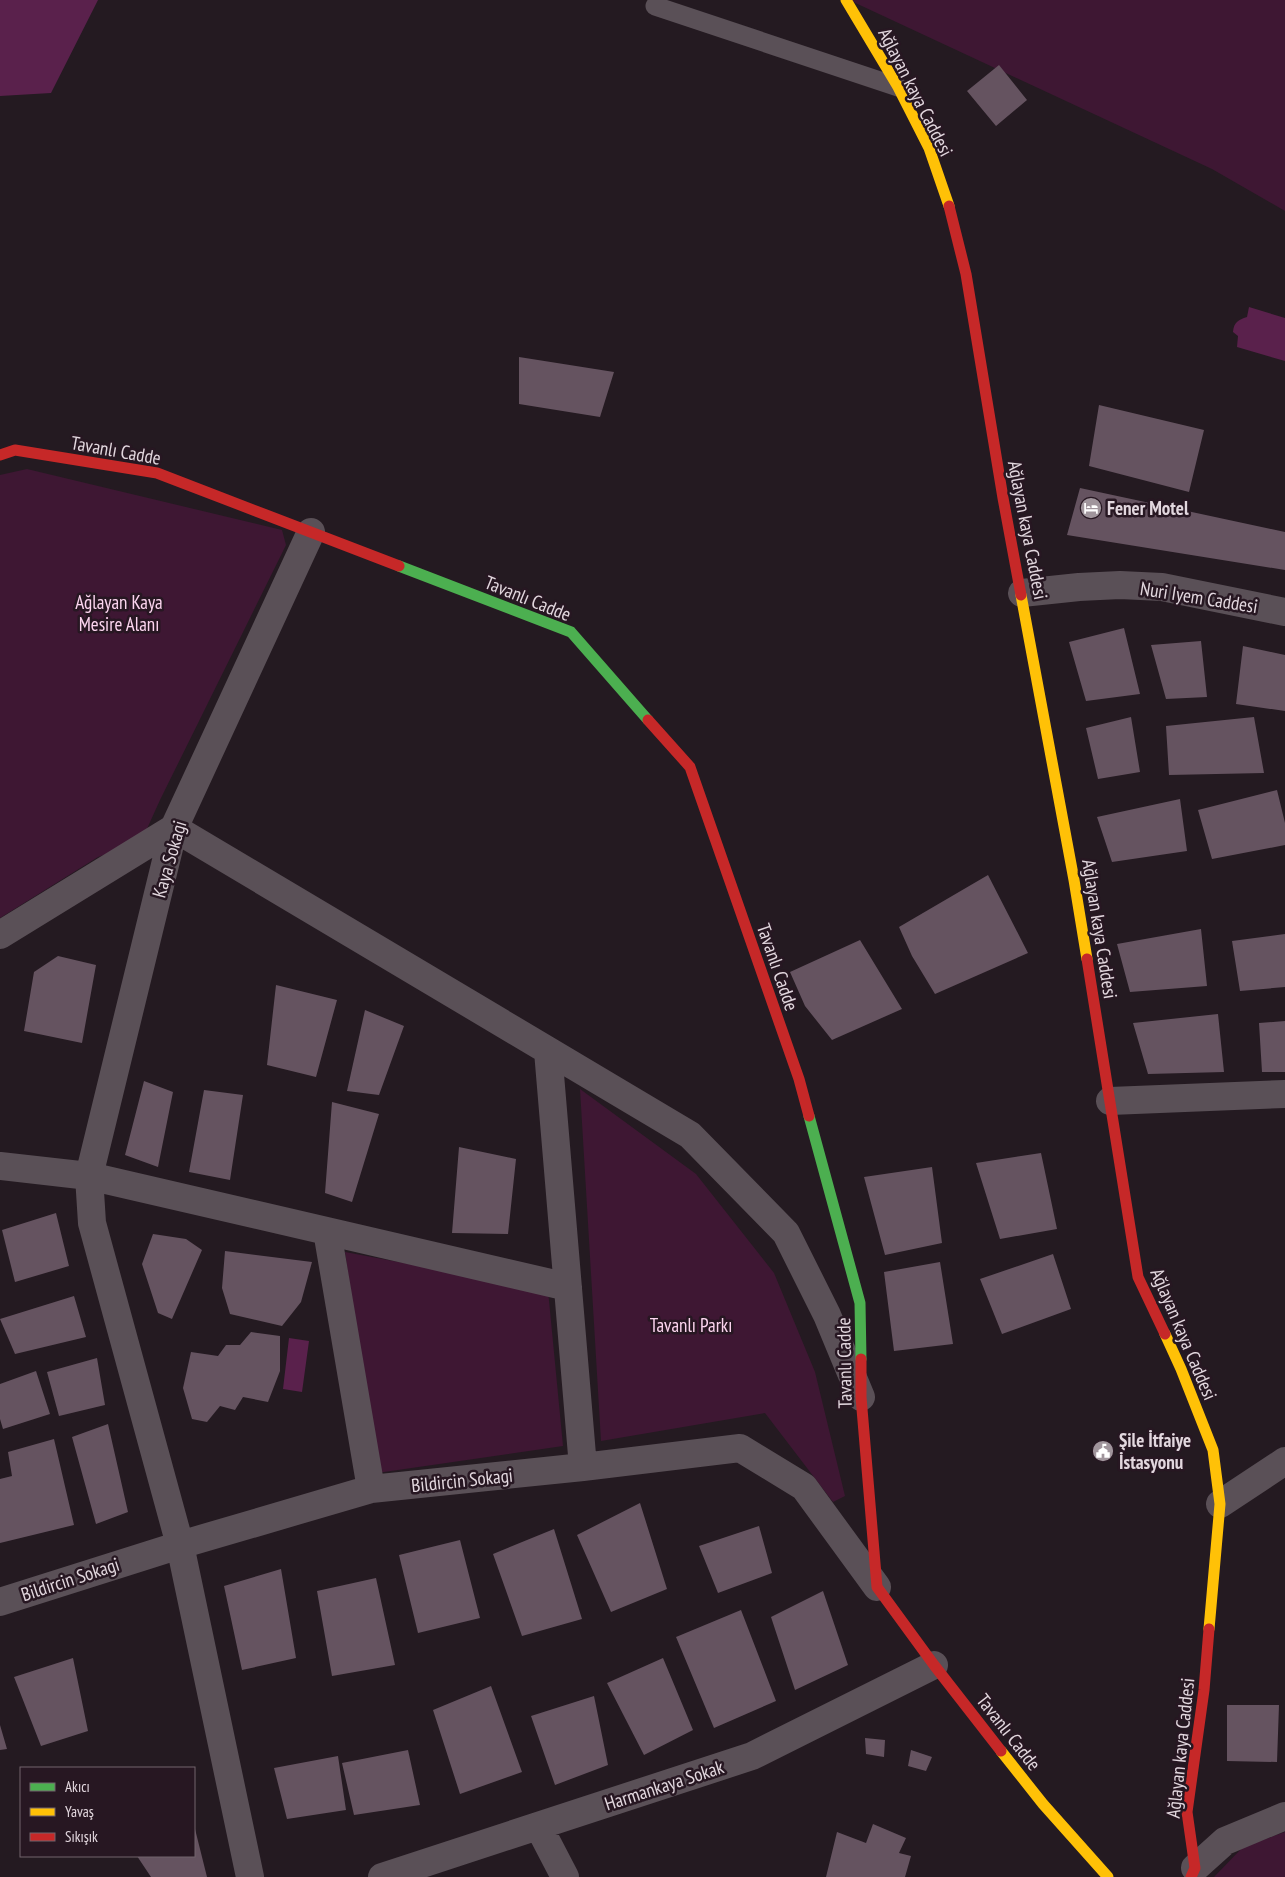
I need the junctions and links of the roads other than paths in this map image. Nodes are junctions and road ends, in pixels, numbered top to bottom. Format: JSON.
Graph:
{"nodes":[{"id":1,"x":846,"y":0,"type":"edge"},
{"id":2,"x":655,"y":6,"type":"dead end"},
{"id":3,"x":898,"y":87,"type":"junction"},
{"id":4,"x":0,"y":455,"type":"edge"},
{"id":5,"x":311,"y":532,"type":"junction"},
{"id":6,"x":1022,"y":593,"type":"junction"},
{"id":7,"x":1285,"y":612,"type":"edge"},
{"id":8,"x":174,"y":828,"type":"junction"},
{"id":9,"x":0,"y":935,"type":"edge"},
{"id":10,"x":548,"y":1051,"type":"junction"},
{"id":11,"x":1285,"y":1094,"type":"edge"},
{"id":12,"x":1110,"y":1101,"type":"junction"},
{"id":13,"x":0,"y":1166,"type":"edge"},
{"id":14,"x":89,"y":1176,"type":"junction"},
{"id":15,"x":327,"y":1231,"type":"junction"},
{"id":16,"x":568,"y":1287,"type":"junction"},
{"id":17,"x":861,"y":1397,"type":"junction"},
{"id":18,"x":1285,"y":1461,"type":"edge"},
{"id":19,"x":583,"y":1467,"type":"junction"},
{"id":20,"x":371,"y":1489,"type":"junction"},
{"id":21,"x":1220,"y":1504,"type":"junction"},
{"id":22,"x":180,"y":1544,"type":"junction"},
{"id":23,"x":877,"y":1586,"type":"junction"},
{"id":24,"x":0,"y":1602,"type":"edge"},
{"id":25,"x":934,"y":1665,"type":"junction"},
{"id":26,"x":1285,"y":1816,"type":"edge"},
{"id":27,"x":538,"y":1827,"type":"junction"},
{"id":28,"x":1193,"y":1872,"type":"edge"},
{"id":29,"x":250,"y":1877,"type":"edge"},
{"id":30,"x":382,"y":1877,"type":"edge"},
{"id":31,"x":565,"y":1877,"type":"edge"},
{"id":32,"x":1108,"y":1877,"type":"edge"}],
"edges":[{"from":1,"to":3,"type":"street","name":"Ağlayan kaya Caddesi"},
{"from":2,"to":3,"type":"lane"},
{"from":3,"to":6,"type":"street","name":"Ağlayan kaya Caddesi"},
{"from":4,"to":5,"type":"street","name":"Tavanlı Cadde"},
{"from":5,"to":8,"type":"street","name":"Kaya Sokagi"},
{"from":5,"to":17,"type":"street","name":"Tavanlı Cadde"},
{"from":6,"to":7,"type":"street","name":"Nuri Iyem Caddesi"},
{"from":6,"to":12,"type":"street","name":"Ağlayan kaya Caddesi"},
{"from":8,"to":9,"type":"street"},
{"from":8,"to":10,"type":"street"},
{"from":8,"to":14,"type":"street","name":"Kaya Sokagi"},
{"from":10,"to":16,"type":"street"},
{"from":10,"to":17,"type":"street"},
{"from":11,"to":12,"type":"street"},
{"from":12,"to":21,"type":"street","name":"Ağlayan kaya Caddesi"},
{"from":13,"to":14,"type":"street"},
{"from":14,"to":15,"type":"street"},
{"from":14,"to":22,"type":"street","name":"Kaya Sokagi"},
{"from":15,"to":16,"type":"street"},
{"from":15,"to":20,"type":"street"},
{"from":16,"to":19,"type":"street"},
{"from":17,"to":23,"type":"street","name":"Tavanlı Cadde"},
{"from":18,"to":21,"type":"street"},
{"from":19,"to":20,"type":"street","name":"Bildircin Sokagi"},
{"from":19,"to":23,"type":"street","name":"Bildircin Sokagi"},
{"from":20,"to":22,"type":"street","name":"Bildircin Sokagi"},
{"from":21,"to":28,"type":"street","name":"Ağlayan kaya Caddesi"},
{"from":22,"to":24,"type":"street","name":"Bildircin Sokagi"},
{"from":22,"to":29,"type":"street","name":"Kaya Sokagi"},
{"from":23,"to":25,"type":"street","name":"Tavanlı Cadde"},
{"from":25,"to":27,"type":"street","name":"Harmankaya Sokak"},
{"from":25,"to":32,"type":"street","name":"Tavanlı Cadde"},
{"from":26,"to":28,"type":"street"},
{"from":27,"to":30,"type":"street","name":"Harmankaya Sokak"},
{"from":27,"to":31,"type":"street"}]}
